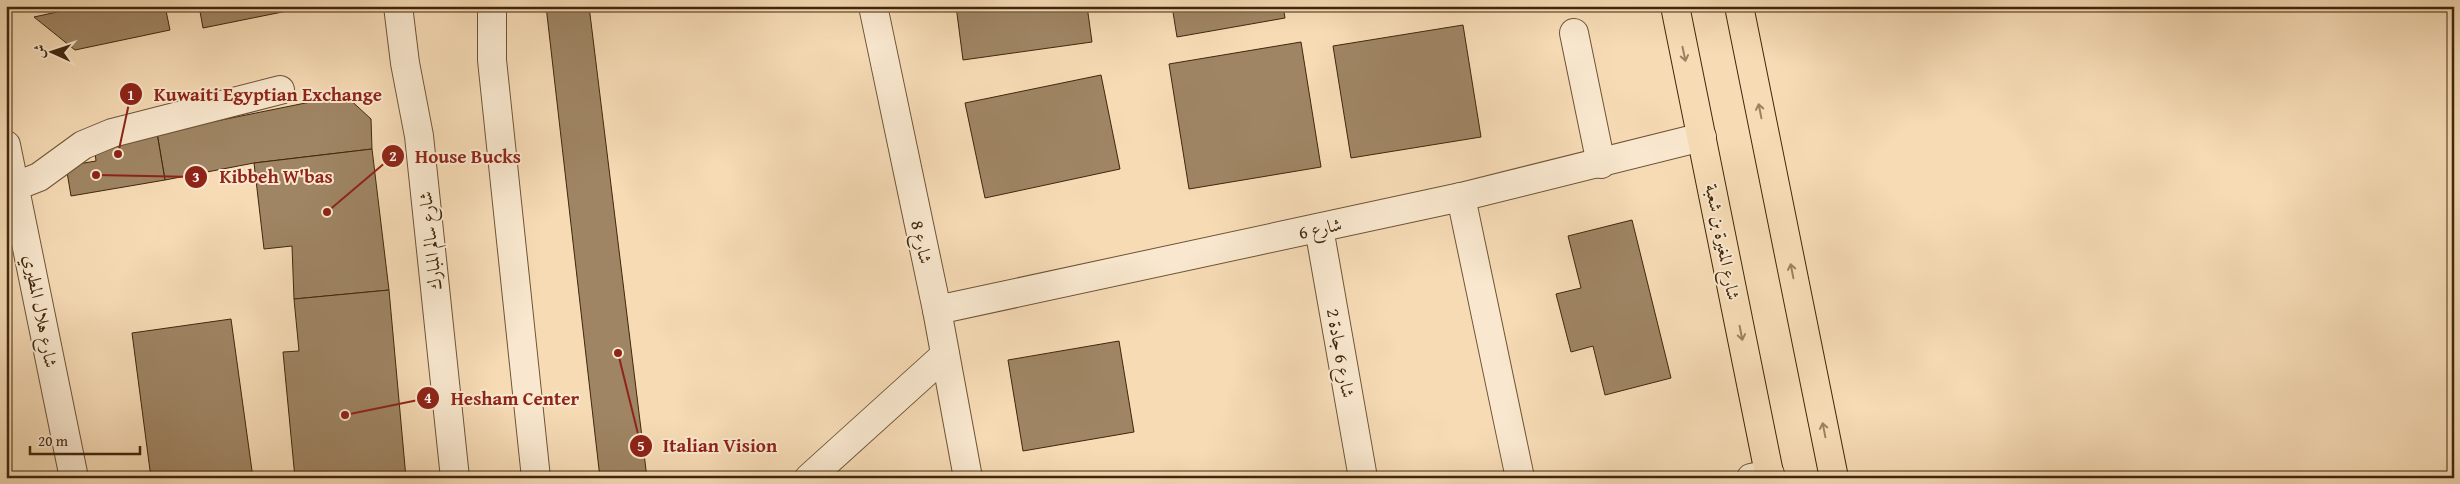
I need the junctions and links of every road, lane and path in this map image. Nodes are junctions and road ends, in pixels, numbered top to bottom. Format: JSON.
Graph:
{"nodes":[{"id":1,"x":398,"y":6,"type":"edge"},
{"id":2,"x":492,"y":6,"type":"edge"},
{"id":3,"x":873,"y":6,"type":"edge"},
{"id":4,"x":1674,"y":6,"type":"edge"},
{"id":5,"x":1739,"y":6,"type":"edge"},
{"id":6,"x":1574,"y":33,"type":"dead end"},
{"id":7,"x":280,"y":90,"type":"dead end"},
{"id":8,"x":1702,"y":138,"type":"junction"},
{"id":9,"x":6,"y":145,"type":"edge"},
{"id":10,"x":1601,"y":164,"type":"junction"},
{"id":11,"x":11,"y":188,"type":"edge"},
{"id":12,"x":1461,"y":197,"type":"junction"},
{"id":13,"x":1319,"y":228,"type":"junction"},
{"id":14,"x":937,"y":310,"type":"junction"},
{"id":15,"x":945,"y":355,"type":"junction"},
{"id":16,"x":1764,"y":476,"type":"edge"},
{"id":17,"x":74,"y":478,"type":"edge"},
{"id":18,"x":455,"y":478,"type":"edge"},
{"id":19,"x":536,"y":478,"type":"edge"},
{"id":20,"x":809,"y":478,"type":"edge"},
{"id":21,"x":968,"y":478,"type":"edge"},
{"id":22,"x":1364,"y":478,"type":"edge"},
{"id":23,"x":1520,"y":478,"type":"edge"},
{"id":24,"x":1834,"y":478,"type":"edge"}],
"edges":[{"from":1,"to":18,"type":"street","name":"شارع سالم المبارك"},
{"from":2,"to":19,"type":"street"},
{"from":3,"to":14,"type":"street","name":"شارع 8"},
{"from":4,"to":8,"type":"main road","name":"شارع المغيرة بن شعبة","one_way":true},
{"from":24,"to":5,"type":"main road","one_way":true},
{"from":6,"to":10,"type":"street"},
{"from":7,"to":11,"type":"street"},
{"from":8,"to":10,"type":"street","name":"شارع 6"},
{"from":8,"to":16,"type":"main road","name":"شارع المغيرة بن شعبة","one_way":true},
{"from":9,"to":11,"type":"street","name":"شارع هلال المطيري"},
{"from":10,"to":12,"type":"street","name":"شارع 6"},
{"from":11,"to":17,"type":"street","name":"شارع هلال المطيري"},
{"from":12,"to":13,"type":"street","name":"شارع 6"},
{"from":12,"to":23,"type":"street"},
{"from":13,"to":14,"type":"street","name":"شارع 6"},
{"from":13,"to":22,"type":"street","name":"شارع 6 جادة 2"},
{"from":14,"to":15,"type":"street","name":"شارع 8"},
{"from":15,"to":20,"type":"street"},
{"from":15,"to":21,"type":"street","name":"شارع 8"}]}
